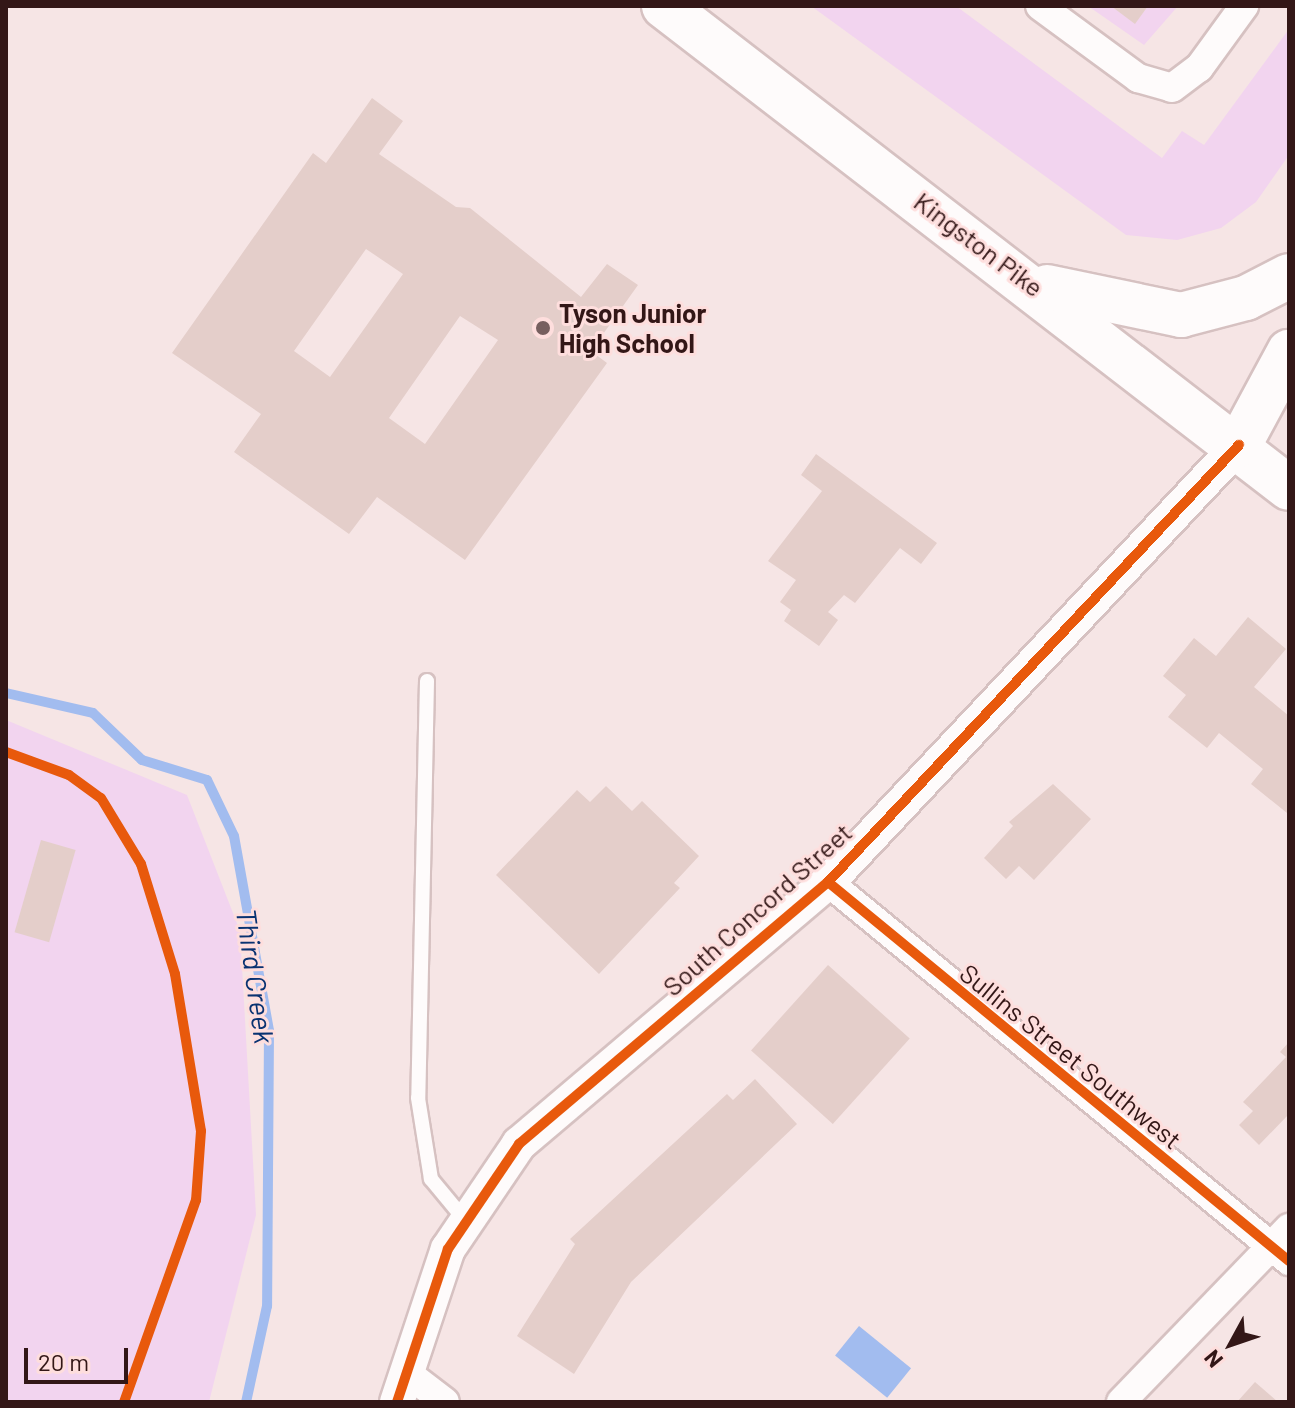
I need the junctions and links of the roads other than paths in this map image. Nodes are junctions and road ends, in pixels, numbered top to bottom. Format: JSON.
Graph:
{"nodes":[{"id":1,"x":664,"y":6,"type":"edge"},
{"id":2,"x":1040,"y":6,"type":"edge"},
{"id":3,"x":1244,"y":6,"type":"edge"},
{"id":4,"x":1289,"y":276,"type":"edge"},
{"id":5,"x":1030,"y":283,"type":"junction"},
{"id":6,"x":1289,"y":352,"type":"edge"},
{"id":7,"x":1239,"y":445,"type":"junction"},
{"id":8,"x":1289,"y":488,"type":"edge"},
{"id":9,"x":427,"y":681,"type":"dead end"},
{"id":10,"x":828,"y":882,"type":"junction"},
{"id":11,"x":465,"y":1220,"type":"junction"},
{"id":12,"x":1283,"y":1245,"type":"edge"},
{"id":13,"x":402,"y":1387,"type":"edge"},
{"id":14,"x":445,"y":1402,"type":"edge"},
{"id":15,"x":1121,"y":1402,"type":"edge"}],
"edges":[{"from":1,"to":5,"type":"main road","name":"Kingston Pike"},
{"from":2,"to":3,"type":"street"},
{"from":4,"to":5,"type":"main road"},
{"from":5,"to":7,"type":"main road","name":"Kingston Pike"},
{"from":6,"to":7,"type":"main road"},
{"from":7,"to":8,"type":"main road","name":"Kingston Pike"},
{"from":7,"to":10,"type":"street","name":"South Concord Street"},
{"from":9,"to":11,"type":"lane"},
{"from":10,"to":11,"type":"street","name":"South Concord Street"},
{"from":10,"to":12,"type":"street","name":"Sullins Street Southwest"},
{"from":11,"to":13,"type":"street","name":"South Concord Street"},
{"from":12,"to":15,"type":"street"},
{"from":13,"to":14,"type":"street"}]}
